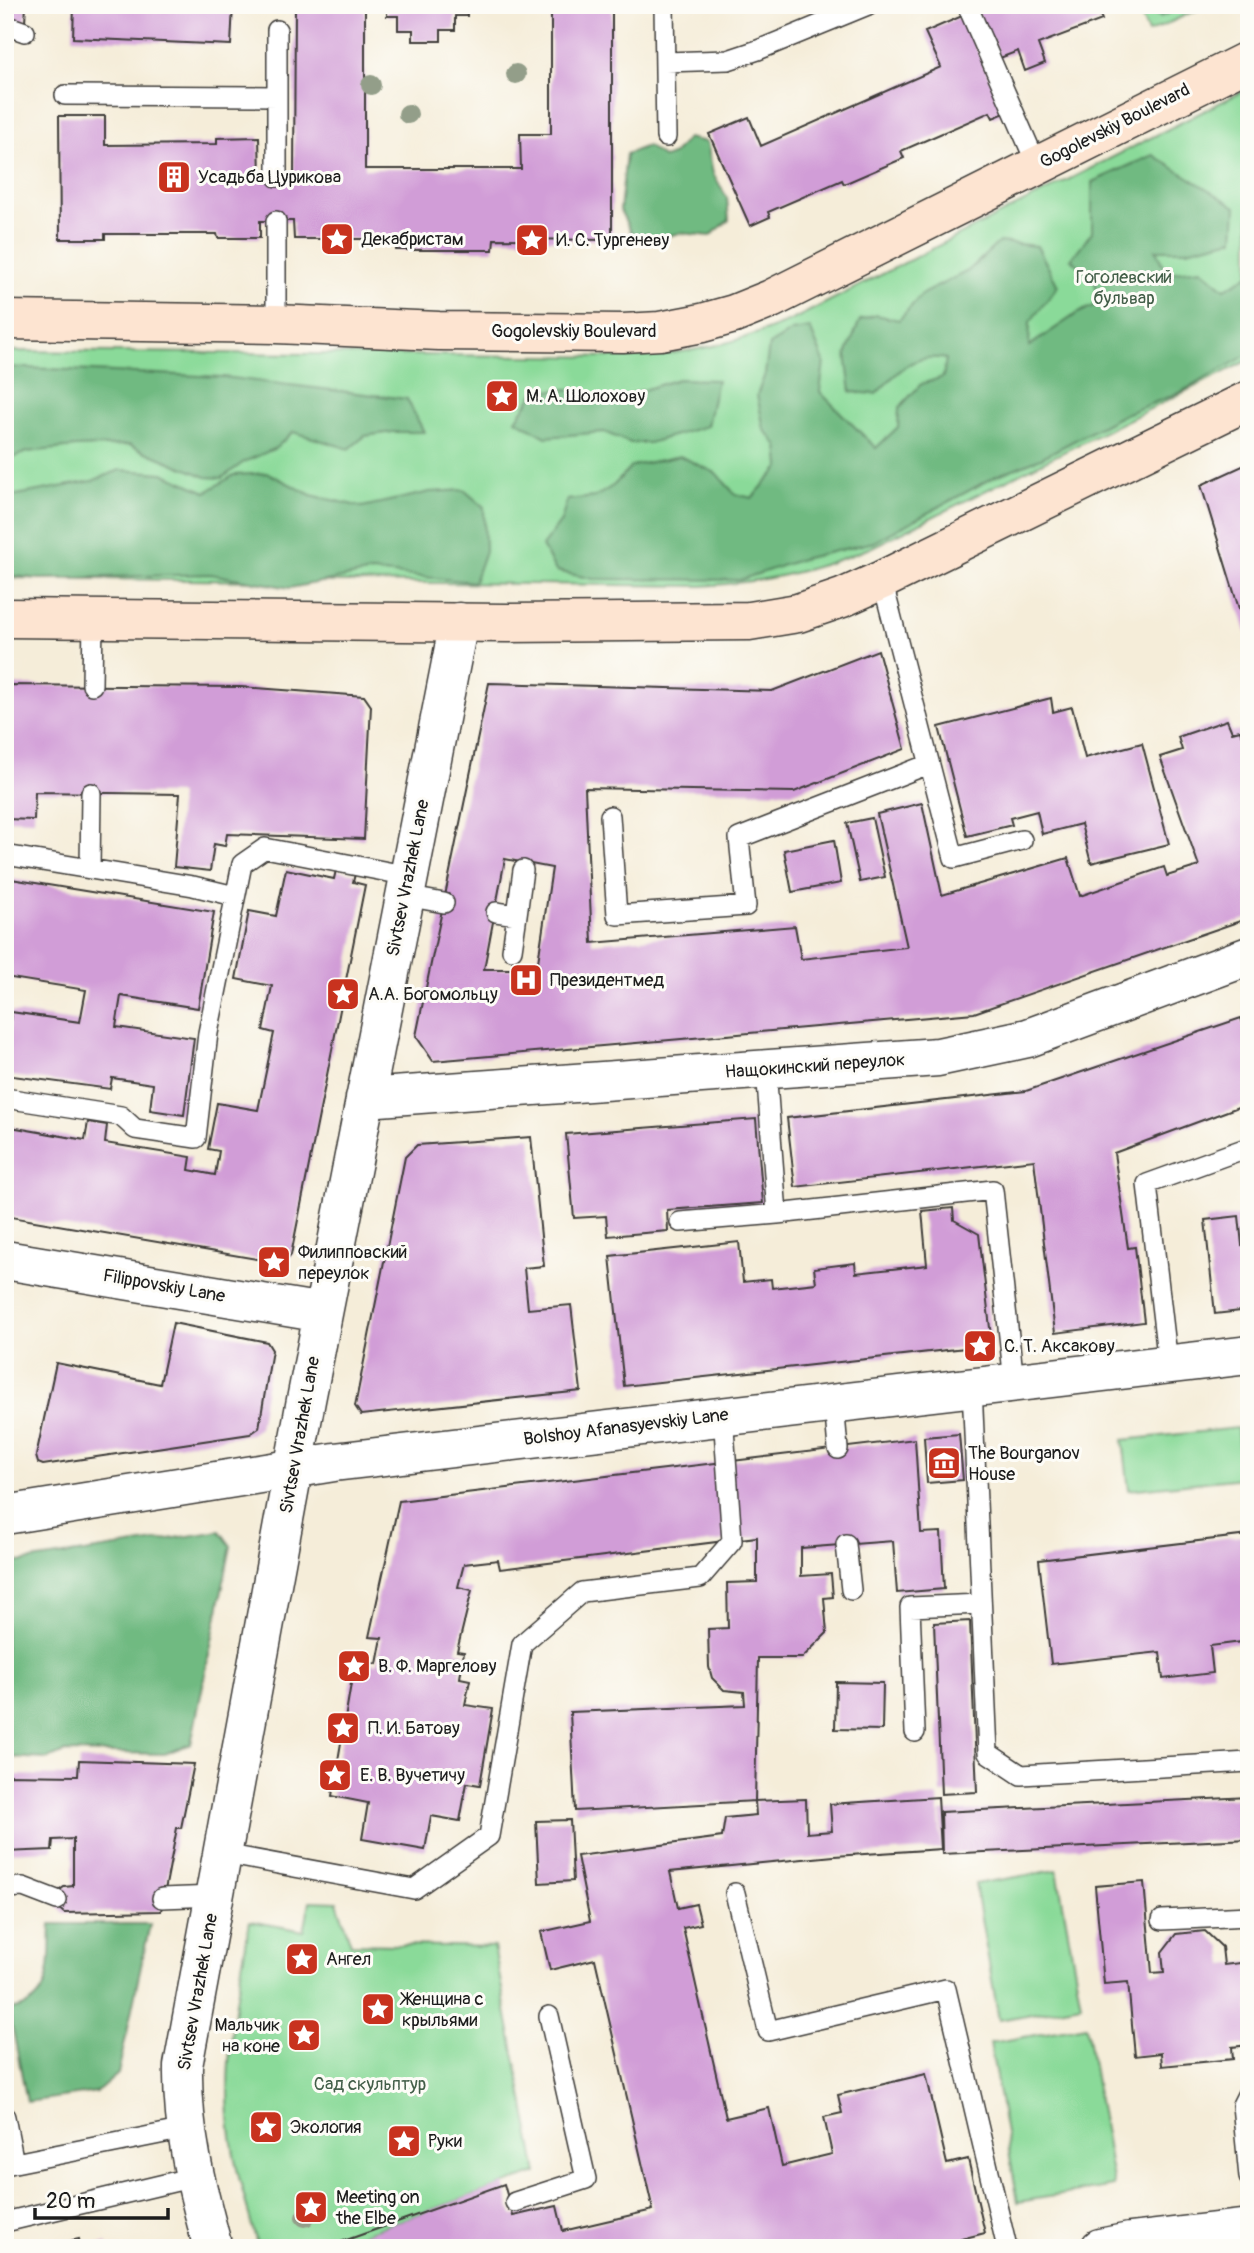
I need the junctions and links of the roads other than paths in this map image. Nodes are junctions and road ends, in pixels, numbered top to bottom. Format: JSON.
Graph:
{"nodes":[{"id":1,"x":664,"y":5,"type":"edge"},
{"id":2,"x":868,"y":5,"type":"edge"},
{"id":3,"x":967,"y":5,"type":"edge"},
{"id":4,"x":5,"y":25,"type":"edge"},
{"id":5,"x":277,"y":30,"type":"dead end"},
{"id":6,"x":25,"y":32,"type":"dead end"},
{"id":7,"x":1249,"y":60,"type":"edge"},
{"id":8,"x":665,"y":62,"type":"junction"},
{"id":9,"x":65,"y":95,"type":"dead end"},
{"id":10,"x":277,"y":96,"type":"junction"},
{"id":11,"x":666,"y":137,"type":"dead end"},
{"id":12,"x":1037,"y":165,"type":"junction"},
{"id":13,"x":277,"y":177,"type":"dead end"},
{"id":14,"x":276,"y":221,"type":"dead end"},
{"id":15,"x":5,"y":320,"type":"edge"},
{"id":16,"x":276,"y":324,"type":"junction"},
{"id":17,"x":1249,"y":400,"type":"edge"},
{"id":18,"x":881,"y":580,"type":"junction"},
{"id":19,"x":5,"y":618,"type":"edge"},
{"id":20,"x":93,"y":618,"type":"junction"},
{"id":21,"x":459,"y":622,"type":"junction"},
{"id":22,"x":92,"y":685,"type":"dead end"},
{"id":23,"x":929,"y":764,"type":"junction"},
{"id":24,"x":91,"y":793,"type":"dead end"},
{"id":25,"x":610,"y":816,"type":"dead end"},
{"id":26,"x":1021,"y":841,"type":"dead end"},
{"id":27,"x":5,"y":855,"type":"edge"},
{"id":28,"x":90,"y":869,"type":"junction"},
{"id":29,"x":523,"y":870,"type":"dead end"},
{"id":30,"x":407,"y":886,"type":"junction"},
{"id":31,"x":235,"y":896,"type":"junction"},
{"id":32,"x":444,"y":903,"type":"dead end"},
{"id":33,"x":496,"y":912,"type":"dead end"},
{"id":34,"x":517,"y":915,"type":"junction"},
{"id":35,"x":512,"y":950,"type":"dead end"},
{"id":36,"x":1249,"y":957,"type":"edge"},
{"id":37,"x":766,"y":1069,"type":"junction"},
{"id":38,"x":5,"y":1098,"type":"edge"},
{"id":39,"x":365,"y":1098,"type":"junction"},
{"id":40,"x":1249,"y":1147,"type":"edge"},
{"id":41,"x":777,"y":1214,"type":"junction"},
{"id":42,"x":680,"y":1222,"type":"dead end"},
{"id":43,"x":5,"y":1259,"type":"edge"},
{"id":44,"x":323,"y":1313,"type":"junction"},
{"id":45,"x":1249,"y":1355,"type":"edge"},
{"id":46,"x":1168,"y":1364,"type":"junction"},
{"id":47,"x":1014,"y":1382,"type":"junction"},
{"id":48,"x":972,"y":1387,"type":"junction"},
{"id":49,"x":834,"y":1403,"type":"junction"},
{"id":50,"x":723,"y":1415,"type":"junction"},
{"id":51,"x":838,"y":1449,"type":"dead end"},
{"id":52,"x":294,"y":1470,"type":"junction"},
{"id":53,"x":5,"y":1515,"type":"edge"},
{"id":54,"x":846,"y":1544,"type":"dead end"},
{"id":55,"x":850,"y":1590,"type":"dead end"},
{"id":56,"x":981,"y":1604,"type":"junction"},
{"id":57,"x":915,"y":1732,"type":"dead end"},
{"id":58,"x":1249,"y":1762,"type":"edge"},
{"id":59,"x":223,"y":1854,"type":"junction"},
{"id":60,"x":5,"y":1888,"type":"edge"},
{"id":61,"x":735,"y":1893,"type":"dead end"},
{"id":62,"x":215,"y":1896,"type":"junction"},
{"id":63,"x":163,"y":1898,"type":"dead end"},
{"id":64,"x":57,"y":1900,"type":"dead end"},
{"id":65,"x":1249,"y":1916,"type":"edge"},
{"id":66,"x":1162,"y":1920,"type":"dead end"},
{"id":67,"x":549,"y":2016,"type":"dead end"},
{"id":68,"x":1249,"y":2091,"type":"edge"},
{"id":69,"x":5,"y":2118,"type":"edge"},
{"id":70,"x":185,"y":2129,"type":"junction"},
{"id":71,"x":10,"y":2164,"type":"edge"},
{"id":72,"x":194,"y":2177,"type":"junction"},
{"id":73,"x":1249,"y":2177,"type":"edge"},
{"id":74,"x":515,"y":2202,"type":"dead end"},
{"id":75,"x":5,"y":2222,"type":"edge"},
{"id":76,"x":1249,"y":2228,"type":"edge"},
{"id":77,"x":213,"y":2248,"type":"edge"},
{"id":78,"x":1007,"y":2248,"type":"edge"},
{"id":79,"x":1100,"y":2248,"type":"edge"}],
"edges":[{"from":1,"to":8,"type":"lane"},
{"from":2,"to":8,"type":"lane"},
{"from":3,"to":12,"type":"lane"},
{"from":4,"to":6,"type":"lane"},
{"from":5,"to":10,"type":"lane"},
{"from":7,"to":12,"type":"main road","name":"Gogolevskiy Boulevard"},
{"from":8,"to":11,"type":"lane"},
{"from":9,"to":10,"type":"lane"},
{"from":10,"to":13,"type":"lane"},
{"from":12,"to":16,"type":"main road","name":"Gogolevskiy Boulevard"},
{"from":14,"to":16,"type":"lane"},
{"from":15,"to":16,"type":"main road","name":"Gogolevskiy Boulevard"},
{"from":17,"to":18,"type":"main road"},
{"from":18,"to":21,"type":"main road"},
{"from":18,"to":23,"type":"lane"},
{"from":19,"to":20,"type":"main road"},
{"from":20,"to":21,"type":"main road"},
{"from":20,"to":22,"type":"lane"},
{"from":21,"to":30,"type":"street","name":"Sivtsev Vrazhek Lane"},
{"from":23,"to":25,"type":"lane"},
{"from":23,"to":26,"type":"lane"},
{"from":24,"to":28,"type":"lane"},
{"from":27,"to":28,"type":"lane"},
{"from":28,"to":31,"type":"lane"},
{"from":29,"to":34,"type":"lane"},
{"from":30,"to":31,"type":"lane"},
{"from":30,"to":32,"type":"lane"},
{"from":30,"to":39,"type":"street","name":"Sivtsev Vrazhek Lane"},
{"from":31,"to":38,"type":"lane"},
{"from":33,"to":34,"type":"lane"},
{"from":34,"to":35,"type":"lane"},
{"from":36,"to":37,"type":"street","name":"Нащокинский переулок"},
{"from":37,"to":39,"type":"street","name":"Нащокинский переулок"},
{"from":37,"to":41,"type":"lane"},
{"from":39,"to":44,"type":"street","name":"Sivtsev Vrazhek Lane"},
{"from":40,"to":46,"type":"lane"},
{"from":41,"to":42,"type":"lane"},
{"from":41,"to":47,"type":"lane"},
{"from":43,"to":44,"type":"street","name":"Filippovskiy Lane"},
{"from":44,"to":52,"type":"street","name":"Sivtsev Vrazhek Lane"},
{"from":45,"to":46,"type":"street","name":"Bolshoy Afanasyevskiy Lane"},
{"from":46,"to":47,"type":"street","name":"Bolshoy Afanasyevskiy Lane"},
{"from":47,"to":48,"type":"street","name":"Bolshoy Afanasyevskiy Lane"},
{"from":48,"to":49,"type":"street","name":"Bolshoy Afanasyevskiy Lane"},
{"from":48,"to":56,"type":"lane"},
{"from":49,"to":50,"type":"street","name":"Bolshoy Afanasyevskiy Lane"},
{"from":49,"to":51,"type":"lane"},
{"from":50,"to":52,"type":"street","name":"Bolshoy Afanasyevskiy Lane"},
{"from":50,"to":59,"type":"lane"},
{"from":52,"to":53,"type":"street","name":"Bolshoy Afanasyevskiy Lane"},
{"from":52,"to":59,"type":"street","name":"Sivtsev Vrazhek Lane"},
{"from":54,"to":55,"type":"lane"},
{"from":56,"to":57,"type":"lane"},
{"from":56,"to":58,"type":"lane"},
{"from":59,"to":62,"type":"street","name":"Sivtsev Vrazhek Lane"},
{"from":60,"to":64,"type":"lane"},
{"from":61,"to":78,"type":"lane"},
{"from":62,"to":63,"type":"lane"},
{"from":62,"to":70,"type":"street","name":"Sivtsev Vrazhek Lane"},
{"from":65,"to":66,"type":"lane"},
{"from":67,"to":74,"type":"lane"},
{"from":68,"to":73,"type":"lane"},
{"from":69,"to":71,"type":"lane"},
{"from":70,"to":71,"type":"lane"},
{"from":70,"to":72,"type":"street","name":"Sivtsev Vrazhek Lane"},
{"from":72,"to":75,"type":"lane"},
{"from":72,"to":77,"type":"street","name":"Sivtsev Vrazhek Lane"},
{"from":76,"to":79,"type":"street"}]}
